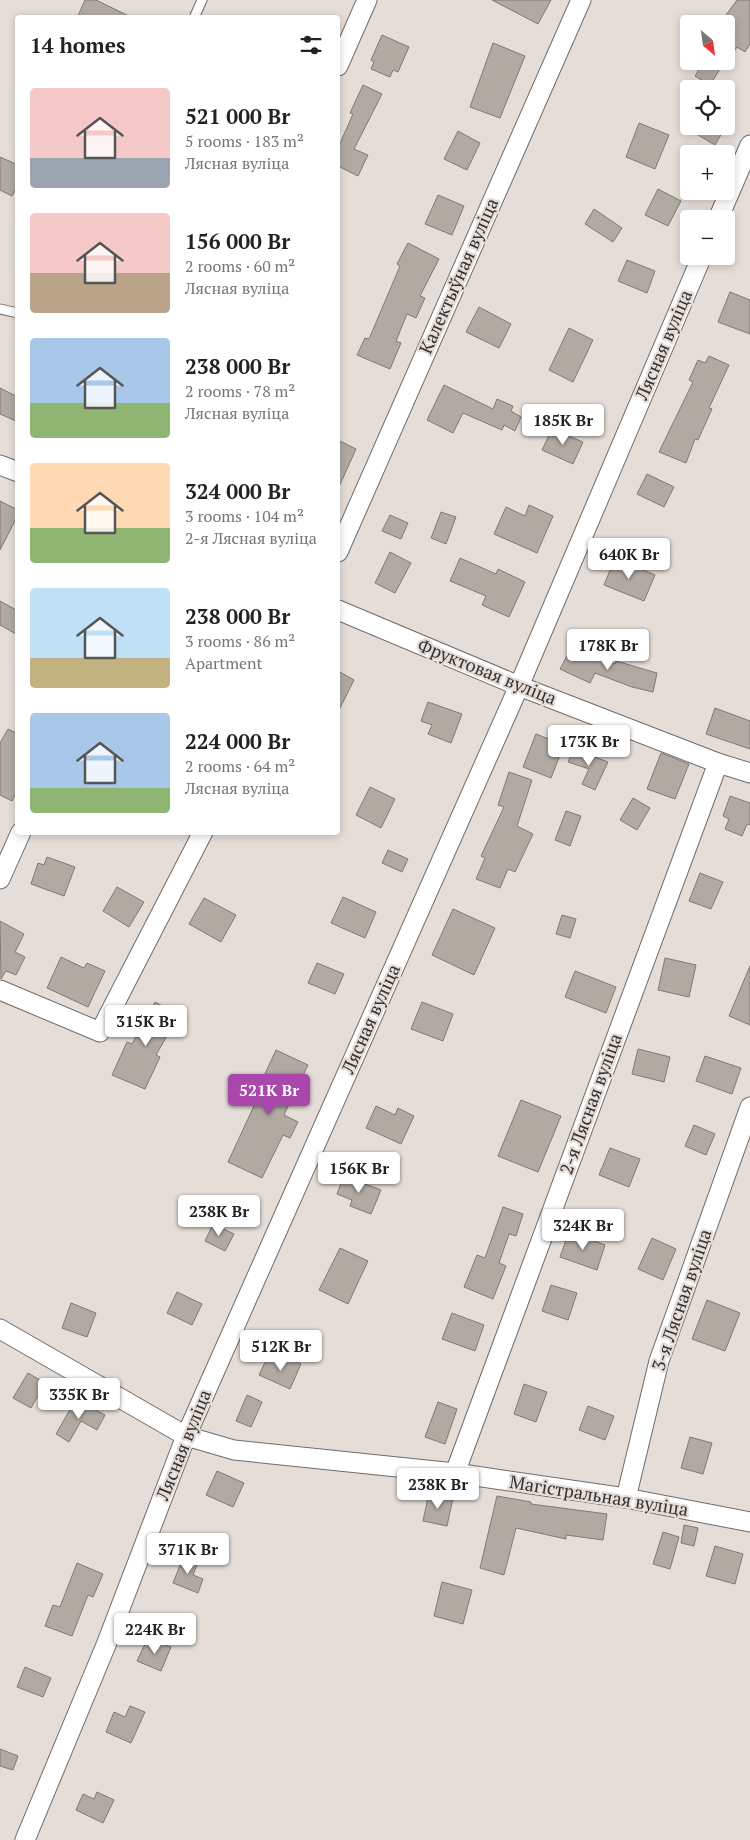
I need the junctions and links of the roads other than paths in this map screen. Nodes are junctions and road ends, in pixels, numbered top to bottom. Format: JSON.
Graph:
{"nodes":[{"id":1,"x":202,"y":0,"type":"edge"},
{"id":2,"x":367,"y":0,"type":"edge"},
{"id":3,"x":581,"y":0,"type":"edge"},
{"id":4,"x":195,"y":15,"type":"edge"},
{"id":5,"x":340,"y":61,"type":"edge"},
{"id":6,"x":750,"y":145,"type":"edge"},
{"id":7,"x":722,"y":210,"type":"edge"},
{"id":8,"x":698,"y":265,"type":"edge"},
{"id":9,"x":0,"y":309,"type":"edge"},
{"id":10,"x":15,"y":312,"type":"edge"},
{"id":11,"x":0,"y":465,"type":"edge"},
{"id":12,"x":15,"y":471,"type":"edge"},
{"id":13,"x":340,"y":547,"type":"edge"},
{"id":14,"x":340,"y":611,"type":"edge"},
{"id":15,"x":519,"y":686,"type":"junction"},
{"id":16,"x":718,"y":763,"type":"junction"},
{"id":17,"x":750,"y":773,"type":"edge"},
{"id":18,"x":21,"y":835,"type":"edge"},
{"id":19,"x":201,"y":835,"type":"edge"},
{"id":20,"x":0,"y":879,"type":"edge"},
{"id":21,"x":0,"y":990,"type":"edge"},
{"id":22,"x":750,"y":1107,"type":"edge"},
{"id":23,"x":0,"y":1329,"type":"edge"},
{"id":24,"x":186,"y":1436,"type":"junction"},
{"id":25,"x":455,"y":1473,"type":"junction"},
{"id":26,"x":626,"y":1498,"type":"junction"},
{"id":27,"x":750,"y":1522,"type":"edge"},
{"id":28,"x":25,"y":1840,"type":"edge"}],
"edges":[{"from":1,"to":4,"type":"lane"},
{"from":2,"to":5,"type":"street"},
{"from":3,"to":13,"type":"street","name":"Калектыўная вуліца"},
{"from":6,"to":7,"type":"street"},
{"from":8,"to":15,"type":"street","name":"Лясная вуліца"},
{"from":9,"to":10,"type":"lane"},
{"from":11,"to":12,"type":"street"},
{"from":14,"to":15,"type":"street","name":"Фруктовая вуліца"},
{"from":15,"to":16,"type":"street","name":"Фруктовая вуліца"},
{"from":15,"to":24,"type":"street","name":"Лясная вуліца"},
{"from":16,"to":17,"type":"street","name":"Фруктовая вуліца"},
{"from":16,"to":25,"type":"street","name":"2-я Лясная вуліца"},
{"from":18,"to":20,"type":"street"},
{"from":19,"to":21,"type":"street"},
{"from":22,"to":26,"type":"street","name":"3-я Лясная вуліца"},
{"from":23,"to":24,"type":"street","name":"Магістральная вуліца"},
{"from":24,"to":25,"type":"street","name":"Магістральная вуліца"},
{"from":24,"to":28,"type":"street","name":"Лясная вуліца"},
{"from":25,"to":26,"type":"street","name":"Магістральная вуліца"},
{"from":26,"to":27,"type":"street","name":"Магістральная вуліца"}]}
